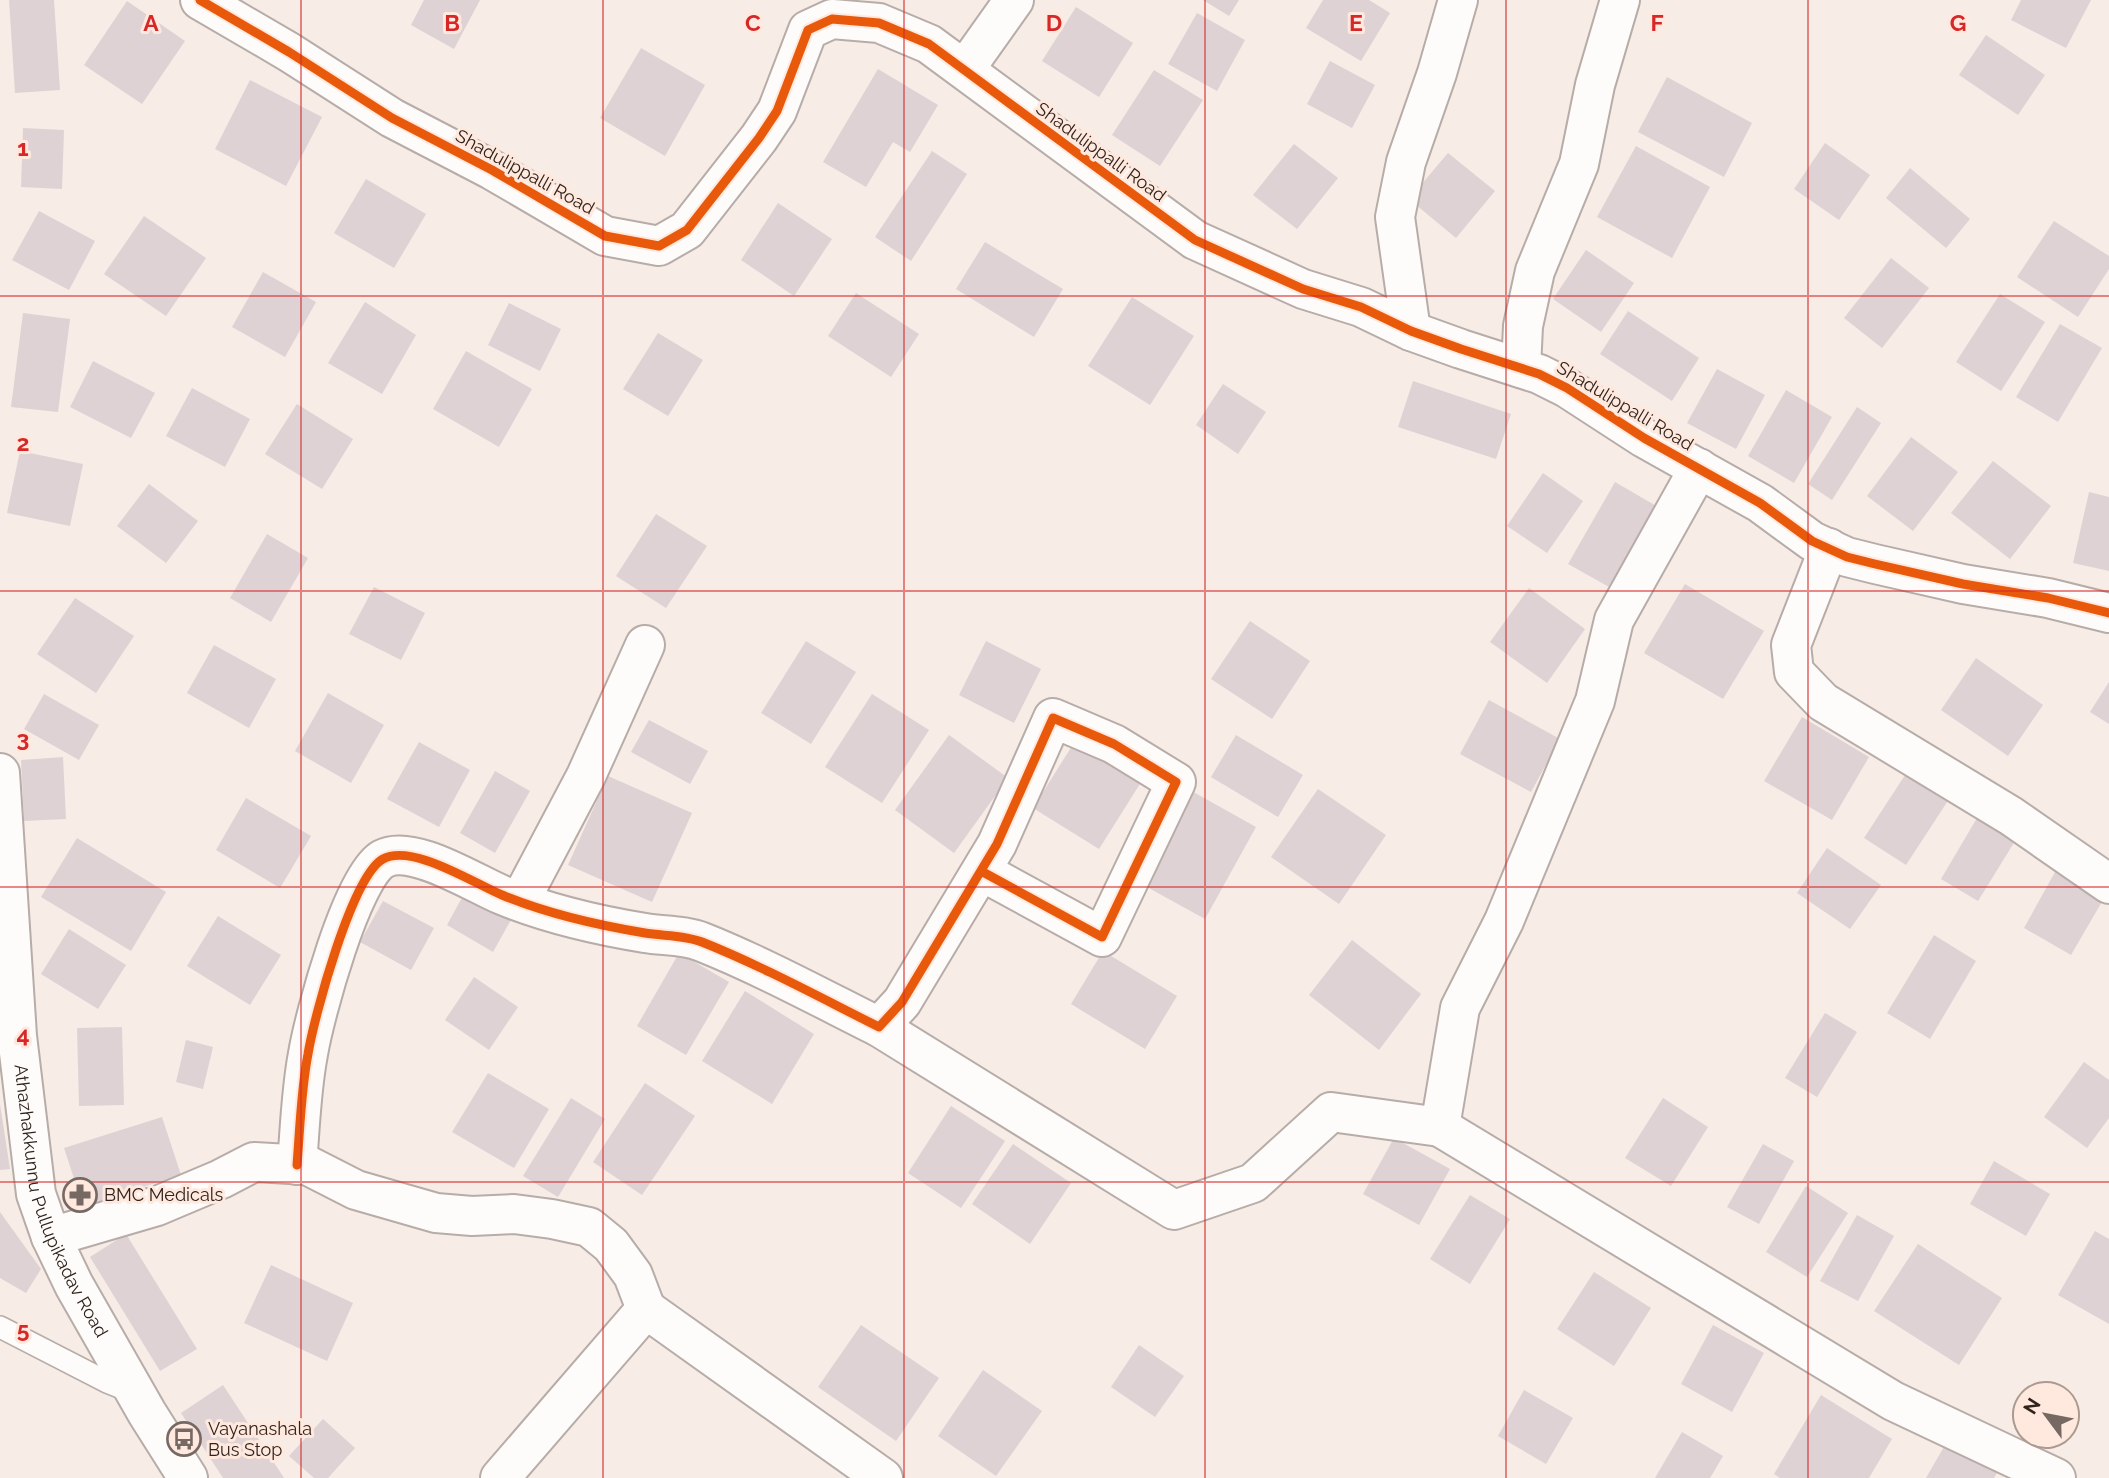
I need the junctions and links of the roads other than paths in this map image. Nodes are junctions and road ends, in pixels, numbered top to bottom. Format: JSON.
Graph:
{"nodes":[{"id":1,"x":200,"y":0,"type":"edge"},
{"id":2,"x":1014,"y":0,"type":"edge"},
{"id":3,"x":1458,"y":0,"type":"edge"},
{"id":4,"x":1620,"y":0,"type":"edge"},
{"id":5,"x":965,"y":69,"type":"junction"},
{"id":6,"x":1411,"y":331,"type":"junction"},
{"id":7,"x":1521,"y":368,"type":"junction"},
{"id":8,"x":1699,"y":468,"type":"junction"},
{"id":9,"x":1829,"y":548,"type":"junction"},
{"id":10,"x":2109,"y":613,"type":"edge"},
{"id":11,"x":645,"y":645,"type":"dead end"},
{"id":12,"x":0,"y":774,"type":"edge"},
{"id":13,"x":981,"y":871,"type":"junction"},
{"id":14,"x":2109,"y":884,"type":"edge"},
{"id":15,"x":520,"y":901,"type":"junction"},
{"id":16,"x":879,"y":1027,"type":"junction"},
{"id":17,"x":1440,"y":1127,"type":"junction"},
{"id":18,"x":297,"y":1165,"type":"junction"},
{"id":19,"x":51,"y":1237,"type":"junction"},
{"id":20,"x":646,"y":1309,"type":"junction"},
{"id":21,"x":0,"y":1327,"type":"edge"},
{"id":22,"x":138,"y":1394,"type":"junction"},
{"id":23,"x":188,"y":1478,"type":"edge"},
{"id":24,"x":500,"y":1478,"type":"edge"},
{"id":25,"x":883,"y":1478,"type":"edge"},
{"id":26,"x":2056,"y":1478,"type":"edge"}],
"edges":[{"from":1,"to":5,"type":"street","name":"Shadulippalli Road"},
{"from":2,"to":5,"type":"street"},
{"from":3,"to":6,"type":"street"},
{"from":4,"to":7,"type":"street"},
{"from":5,"to":6,"type":"street","name":"Shadulippalli Road"},
{"from":6,"to":7,"type":"street","name":"Shadulippalli Road"},
{"from":7,"to":8,"type":"street","name":"Shadulippalli Road"},
{"from":8,"to":9,"type":"street","name":"Shadulippalli Road"},
{"from":8,"to":17,"type":"street"},
{"from":9,"to":10,"type":"street","name":"Shadulippalli Road"},
{"from":9,"to":14,"type":"street"},
{"from":11,"to":15,"type":"street"},
{"from":12,"to":19,"type":"street","name":"Athazhakkunnu Pullupikadav Road"},
{"from":13,"to":13,"type":"street"},
{"from":13,"to":16,"type":"street"},
{"from":15,"to":16,"type":"street"},
{"from":15,"to":18,"type":"street"},
{"from":16,"to":17,"type":"street"},
{"from":17,"to":26,"type":"street"},
{"from":18,"to":19,"type":"street"},
{"from":18,"to":20,"type":"street"},
{"from":19,"to":22,"type":"street","name":"Athazhakkunnu Pullupikadav Road"},
{"from":20,"to":24,"type":"street"},
{"from":20,"to":25,"type":"street"},
{"from":21,"to":22,"type":"lane"},
{"from":22,"to":23,"type":"street","name":"Athazhakkunnu Pullupikadav Road"}]}
